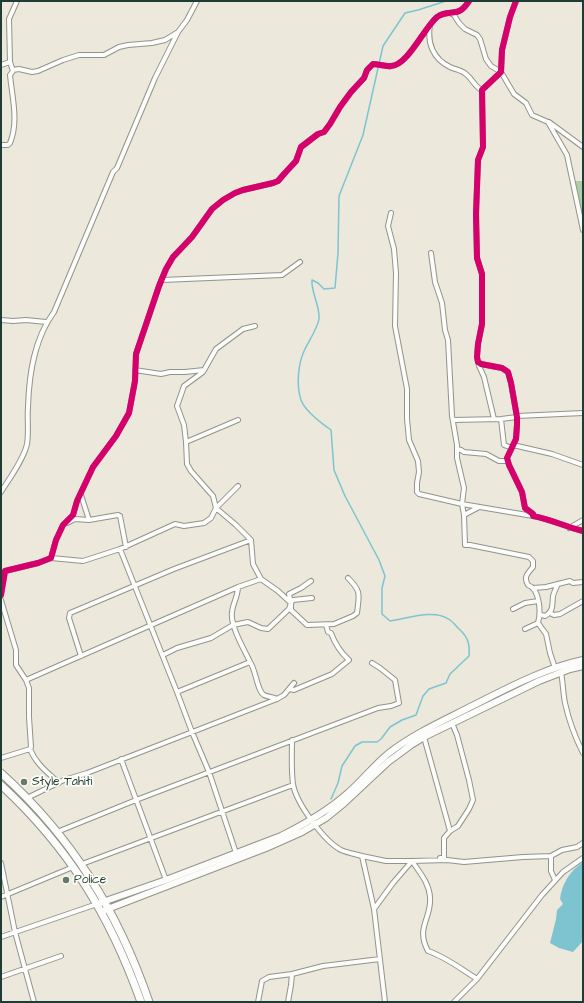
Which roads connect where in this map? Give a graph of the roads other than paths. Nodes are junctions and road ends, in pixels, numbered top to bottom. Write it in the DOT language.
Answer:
graph roads {
  1 [pos="17,1"];
  2 [pos="197,1"];
  3 [pos="470,1"];
  4 [pos="516,1"];
  5 [pos="449,12"];
  6 [pos="430,25"];
  7 [pos="178,32"];
  8 [pos="10,62"];
  9 [pos="1,65"];
  10 [pos="13,71"];
  11 [pos="502,72"];
  12 [pos="482,90"];
  13 [pos="548,122"];
  14 [pos="1,145"];
  15 [pos="583,147"];
  16 [pos="391,213"];
  17 [pos="583,230"];
  18 [pos="431,253"];
  19 [pos="300,262"];
  20 [pos="162,280"];
  21 [pos="1,320"];
  22 [pos="46,322"];
  23 [pos="255,326"];
  24 [pos="478,362"];
  25 [pos="135,370"];
  26 [pos="204,370"];
  27 [pos="583,413"];
  28 [pos="517,417"];
  29 [pos="494,419"];
  30 [pos="238,420"];
  31 [pos="453,420"];
  32 [pos="501,420"];
  33 [pos="186,442"];
  34 [pos="512,446"];
  35 [pos="457,449"];
  36 [pos="508,462"];
  37 [pos="583,465"];
  38 [pos="238,486"];
  39 [pos="1,492"];
  40 [pos="81,495"];
  41 [pos="462,504"];
  42 [pos="479,507"];
  43 [pos="216,508"];
  44 [pos="222,512"];
  45 [pos="214,513"];
  46 [pos="464,515"];
  47 [pos="533,516"];
  48 [pos="89,520"];
  49 [pos="583,520"];
  50 [pos="63,525"];
  51 [pos="568,528"];
  52 [pos="583,531"];
  53 [pos="251,540"];
  54 [pos="126,547"];
  55 [pos="120,549"];
  56 [pos="51,558"];
  57 [pos="3,571"];
  58 [pos="348,578"];
  59 [pos="261,579"];
  60 [pos="311,581"];
  61 [pos="583,582"];
  62 [pos="558,584"];
  63 [pos="135,586"];
  64 [pos="238,587"];
  65 [pos="532,588"];
  66 [pos="1,595"];
  67 [pos="312,598"];
  68 [pos="1,600"];
  69 [pos="538,601"];
  70 [pos="583,601"];
  71 [pos="291,603"];
  72 [pos="513,609"];
  73 [pos="550,613"];
  74 [pos="541,615"];
  75 [pos="538,623"];
  76 [pos="233,625"];
  77 [pos="151,626"];
  78 [pos="326,626"];
  79 [pos="525,629"];
  80 [pos="163,655"];
  81 [pos="81,656"];
  82 [pos="583,660"];
  83 [pos="250,662"];
  84 [pos="372,663"];
  85 [pos="583,666"];
  86 [pos="555,668"];
  87 [pos="561,672"];
  88 [pos="26,680"];
  89 [pos="294,682"];
  90 [pos="289,689"];
  91 [pos="177,692"];
  92 [pos="277,699"];
  93 [pos="452,723"];
  94 [pos="192,732"];
  95 [pos="424,737"];
  96 [pos="292,740"];
  97 [pos="30,749"];
  98 [pos="583,753"];
  99 [pos="1,758"];
  100 [pos="121,759"];
  101 [pos="209,772"];
  102 [pos="1,773"];
  103 [pos="59,783"];
  104 [pos="1,785"];
  105 [pos="293,785"];
  106 [pos="26,798"];
  107 [pos="136,800"];
  108 [pos="222,812"];
  109 [pos="313,823"];
  110 [pos="450,831"];
  111 [pos="57,832"];
  112 [pos="150,838"];
  113 [pos="583,843"];
  114 [pos="236,853"];
  115 [pos="362,856"];
  116 [pos="551,856"];
  117 [pos="583,858"];
  118 [pos="412,861"];
  119 [pos="1,863"];
  120 [pos="82,864"];
  121 [pos="73,867"];
  122 [pos="166,880"];
  123 [pos="555,880"];
  124 [pos="8,894"];
  125 [pos="1,897"];
  126 [pos="105,902"];
  127 [pos="98,904"];
  128 [pos="110,909"];
  129 [pos="374,910"];
  130 [pos="102,912"];
  131 [pos="15,932"];
  132 [pos="1,937"];
  133 [pos="60,956"];
  134 [pos="380,959"];
  135 [pos="25,968"];
  136 [pos="292,974"];
  137 [pos="1,977"];
  138 [pos="477,979"];
  139 [pos="34,1002"];
  140 [pos="141,1002"];
  141 [pos="149,1002"];
  142 [pos="258,1002"];
  143 [pos="288,1002"];
  144 [pos="385,1002"];
  145 [pos="454,1002"];
  1 -- 8 [label="street"];
  2 -- 7 [label="street"];
  3 -- 5 [label="street"];
  4 -- 11 [label="street"];
  5 -- 6 [label="street"];
  5 -- 11 [label="street"];
  6 -- 12 [label="street"];
  6 -- 20 [label="street"];
  7 -- 10 [label="street"];
  7 -- 22 [label="street"];
  8 -- 9 [label="street"];
  8 -- 10 [label="street"];
  10 -- 14 [label="street"];
  11 -- 12 [label="street"];
  11 -- 13 [label="street"];
  12 -- 24 [label="street"];
  13 -- 15 [label="street"];
  13 -- 17 [label="street"];
  16 -- 41 [label="street"];
  18 -- 31 [label="street"];
  19 -- 20 [label="street"];
  20 -- 25 [label="street"];
  21 -- 22 [label="street"];
  22 -- 39 [label="street"];
  23 -- 26 [label="street"];
  24 -- 28 [label="street"];
  24 -- 29 [label="street"];
  25 -- 26 [label="street"];
  25 -- 40 [label="street"];
  26 -- 33 [label="street"];
  27 -- 28 [label="street"];
  28 -- 32 [label="street"];
  28 -- 34 [label="street"];
  29 -- 31 [label="street"];
  29 -- 32 [label="street"];
  30 -- 33 [label="street"];
  31 -- 35 [label="street"];
  32 -- 34 [label="street"];
  33 -- 43 [label="street"];
  34 -- 36 [label="street"];
  34 -- 37 [label="street"];
  35 -- 36 [label="street"];
  35 -- 41 [label="street"];
  36 -- 47 [label="street"];
  38 -- 43 [label="street"];
  40 -- 48 [label="street"];
  40 -- 50 [label="street"];
  41 -- 42 [label="street"];
  41 -- 46 [label="street"];
  42 -- 46 [label="street"];
  42 -- 47 [label="street"];
  43 -- 44 [label="street"];
  43 -- 45 [label="street"];
  44 -- 45 [label="street"];
  44 -- 53 [label="street"];
  45 -- 54 [label="street"];
  46 -- 65 [label="street"];
  47 -- 51 [label="street"];
  48 -- 50 [label="street"];
  48 -- 54 [label="street"];
  49 -- 51 [label="street"];
  50 -- 56 [label="street"];
  51 -- 52 [label="street"];
  53 -- 59 [label="street"];
  53 -- 63 [label="street"];
  54 -- 55 [label="street"];
  55 -- 56 [label="street"];
  55 -- 63 [label="street"];
  56 -- 57 [label="street"];
  57 -- 66 [label="street"];
  58 -- 78 [label="street"];
  59 -- 64 [label="street"];
  59 -- 71 [label="street"];
  60 -- 71 [label="street"];
  61 -- 62 [label="street"];
  62 -- 65 [label="street"];
  62 -- 73 [label="street"];
  63 -- 77 [label="street"];
  63 -- 81 [label="street"];
  64 -- 76 [label="street"];
  64 -- 77 [label="street"];
  65 -- 69 [label="street"];
  67 -- 71 [label="street"];
  68 -- 88 [label="street"];
  69 -- 72 [label="street"];
  69 -- 74 [label="street"];
  70 -- 73 [label="street"];
  71 -- 76 [label="street"];
  71 -- 78 [label="street"];
  73 -- 74 [label="street"];
  74 -- 75 [label="street"];
  75 -- 79 [label="street"];
  75 -- 86 [label="street"];
  76 -- 80 [label="street"];
  76 -- 83 [label="street"];
  77 -- 80 [label="street"];
  77 -- 81 [label="street"];
  78 -- 90 [label="street"];
  80 -- 91 [label="street"];
  81 -- 88 [label="street"];
  82 -- 86 [label="main road"];
  83 -- 91 [label="street"];
  83 -- 92 [label="street"];
  84 -- 96 [label="street"];
  85 -- 87 [label="main road"];
  86 -- 109 [label="main road"];
  87 -- 93 [label="main road"];
  87 -- 98 [label="street"];
  88 -- 97 [label="street"];
  89 -- 90 [label="street"];
  90 -- 92 [label="street"];
  91 -- 94 [label="street"];
  92 -- 94 [label="street"];
  93 -- 95 [label="main road"];
  93 -- 110 [label="street"];
  94 -- 100 [label="street"];
  94 -- 101 [label="street"];
  95 -- 109 [label="main road"];
  95 -- 110 [label="street"];
  96 -- 101 [label="street"];
  96 -- 105 [label="street"];
  97 -- 99 [label="street"];
  97 -- 103 [label="street"];
  100 -- 103 [label="street"];
  100 -- 107 [label="street"];
  101 -- 107 [label="street"];
  101 -- 108 [label="street"];
  102 -- 106 [label="highway"];
  103 -- 106 [label="street"];
  104 -- 121 [label="highway"];
  105 -- 108 [label="street"];
  105 -- 109 [label="street"];
  106 -- 111 [label="highway"];
  107 -- 111 [label="street"];
  107 -- 112 [label="street"];
  108 -- 112 [label="street"];
  108 -- 114 [label="street"];
  109 -- 114 [label="main road"];
  109 -- 115 [label="street"];
  109 -- 128 [label="main road"];
  110 -- 118 [label="street"];
  111 -- 120 [label="highway"];
  112 -- 120 [label="street"];
  112 -- 122 [label="street"];
  113 -- 116 [label="street"];
  114 -- 122 [label="main road"];
  115 -- 118 [label="street"];
  115 -- 129 [label="street"];
  116 -- 118 [label="street"];
  116 -- 123 [label="street"];
  117 -- 123 [label="street"];
  118 -- 129 [label="street"];
  118 -- 138 [label="street"];
  119 -- 124 [label="street"];
  120 -- 126 [label="highway"];
  121 -- 124 [label="street"];
  121 -- 127 [label="highway"];
  122 -- 126 [label="main road"];
  123 -- 138 [label="street"];
  124 -- 125 [label="street"];
  124 -- 131 [label="street"];
  126 -- 127 [label="main road"];
  126 -- 128 [label="highway"];
  127 -- 130 [label="highway"];
  127 -- 131 [label="street"];
  128 -- 130 [label="main road"];
  128 -- 141 [label="highway"];
  129 -- 134 [label="street"];
  130 -- 140 [label="highway"];
  131 -- 132 [label="street"];
  131 -- 135 [label="street"];
  133 -- 135 [label="street"];
  134 -- 136 [label="street"];
  134 -- 144 [label="street"];
  135 -- 137 [label="street"];
  135 -- 139 [label="street"];
  136 -- 142 [label="street"];
  136 -- 143 [label="street"];
  138 -- 145 [label="street"];
}
